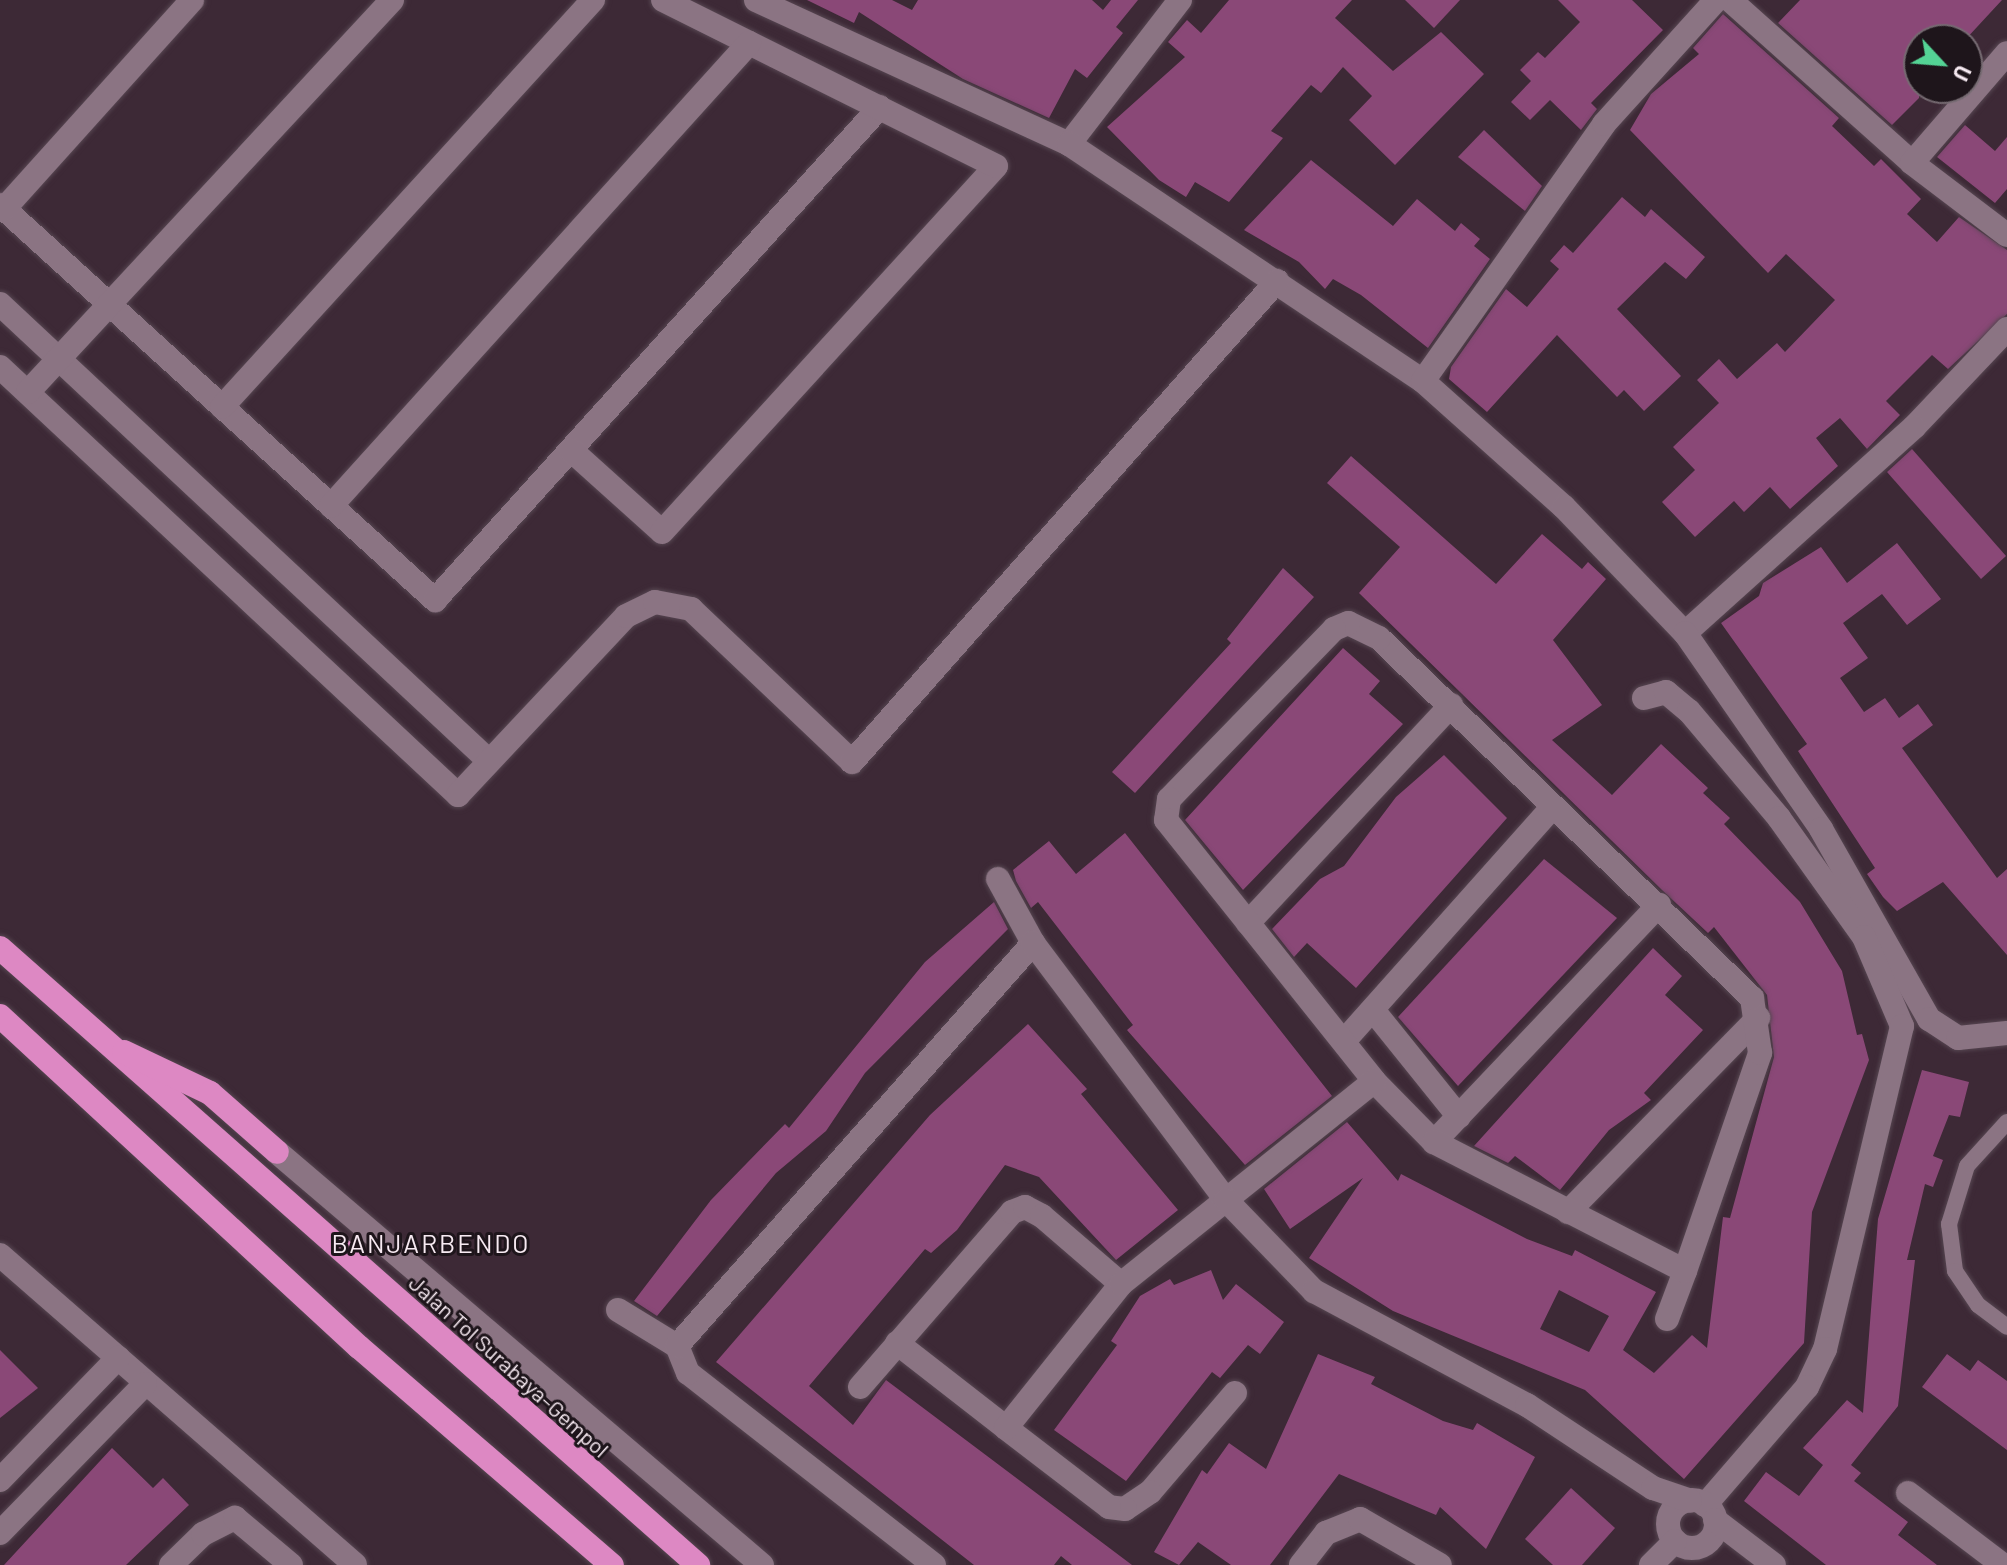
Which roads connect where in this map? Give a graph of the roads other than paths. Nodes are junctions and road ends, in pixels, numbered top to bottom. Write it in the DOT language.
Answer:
graph roads {
  1 [pos="192,0"];
  2 [pos="392,0"];
  3 [pos="593,0"];
  4 [pos="663,0"];
  5 [pos="756,0"];
  6 [pos="1180,0"];
  7 [pos="1716,0"];
  8 [pos="1730,0"];
  9 [pos="802,10"];
  10 [pos="749,43"];
  11 [pos="2007,53"];
  12 [pos="880,107"];
  13 [pos="1069,144"];
  14 [pos="1912,163"];
  15 [pos="2,207"];
  16 [pos="2007,235"];
  17 [pos="1277,281"];
  18 [pos="0,304"];
  19 [pos="109,304"];
  20 [pos="2007,329"];
  21 [pos="59,359"];
  22 [pos="0,367"];
  23 [pos="1423,381"];
  24 [pos="28,392"];
  25 [pos="222,407"];
  26 [pos="571,450"];
  27 [pos="331,506"];
  28 [pos="1685,633"];
  29 [pos="1644,698"];
  30 [pos="1451,705"];
  31 [pos="489,761"];
  32 [pos="1550,810"];
  33 [pos="998,879"];
  34 [pos="1659,905"];
  35 [pos="1248,923"];
  36 [pos="1033,943"];
  37 [pos="0,948"];
  38 [pos="1373,1010"];
  39 [pos="0,1016"];
  40 [pos="1758,1018"];
  41 [pos="2007,1033"];
  42 [pos="1345,1040"];
  43 [pos="100,1041"];
  44 [pos="1374,1081"];
  45 [pos="1459,1117"];
  46 [pos="2007,1122"];
  47 [pos="1434,1142"];
  48 [pos="277,1152"];
  49 [pos="1226,1200"];
  50 [pos="1568,1212"];
  51 [pos="0,1255"];
  52 [pos="1685,1271"];
  53 [pos="1121,1284"];
  54 [pos="618,1310"];
  55 [pos="1667,1319"];
  56 [pos="2007,1327"];
  57 [pos="897,1343"];
  58 [pos="677,1346"];
  59 [pos="118,1358"];
  60 [pos="145,1384"];
  61 [pos="860,1387"];
  62 [pos="1235,1393"];
  63 [pos="1006,1428"];
  64 [pos="0,1480"];
  65 [pos="1653,1488"];
  66 [pos="1908,1493"];
  67 [pos="1703,1508"];
  68 [pos="0,1533"];
  69 [pos="1678,1539"];
  70 [pos="1409,1557"];
  71 [pos="171,1565"];
  72 [pos="291,1565"];
  73 [pos="355,1565"];
  74 [pos="612,1565"];
  75 [pos="698,1565"];
  76 [pos="762,1565"];
  77 [pos="934,1565"];
  78 [pos="1301,1565"];
  79 [pos="1440,1565"];
  80 [pos="1651,1565"];
  81 [pos="1711,1565"];
  82 [pos="1774,1565"];
  83 [pos="2003,1565"];
  1 -- 15 [label="street"];
  2 -- 19 [label="street"];
  3 -- 25 [label="street"];
  4 -- 10 [label="street"];
  5 -- 9 [label="street"];
  6 -- 13 [label="street"];
  7 -- 23 [label="street"];
  8 -- 14 [label="street"];
  9 -- 13 [label="street"];
  10 -- 12 [label="street"];
  10 -- 27 [label="street"];
  11 -- 14 [label="street"];
  12 -- 26 [label="street"];
  12 -- 26 [label="street"];
  13 -- 17 [label="street"];
  14 -- 16 [label="street"];
  15 -- 19 [label="street"];
  17 -- 23 [label="street"];
  17 -- 31 [label="street"];
  18 -- 21 [label="street"];
  19 -- 21 [label="street"];
  19 -- 25 [label="street"];
  20 -- 28 [label="street"];
  21 -- 24 [label="street"];
  21 -- 31 [label="street"];
  22 -- 24 [label="street"];
  23 -- 28 [label="street"];
  24 -- 31 [label="street"];
  25 -- 27 [label="street"];
  26 -- 27 [label="street"];
  28 -- 41 [label="street"];
  29 -- 67 [label="street"];
  30 -- 32 [label="street"];
  30 -- 35 [label="street"];
  30 -- 35 [label="street"];
  32 -- 34 [label="street"];
  32 -- 38 [label="street"];
  33 -- 36 [label="street"];
  34 -- 40 [label="street"];
  34 -- 45 [label="street"];
  35 -- 42 [label="street"];
  36 -- 49 [label="street"];
  36 -- 58 [label="street"];
  37 -- 43 [label="highway, Jalan Tol Surabaya–Gempol"];
  38 -- 42 [label="street"];
  38 -- 45 [label="street"];
  39 -- 74 [label="highway"];
  40 -- 50 [label="street"];
  40 -- 52 [label="street"];
  42 -- 44 [label="street"];
  43 -- 48 [label="highway"];
  43 -- 75 [label="highway, Jalan Tol Surabaya–Gempol"];
  44 -- 47 [label="street"];
  44 -- 49 [label="street"];
  45 -- 47 [label="street"];
  46 -- 56 [label="lane"];
  47 -- 50 [label="street"];
  48 -- 76 [label="street"];
  49 -- 53 [label="street"];
  49 -- 65 [label="street"];
  50 -- 52 [label="street"];
  51 -- 59 [label="street"];
  52 -- 55 [label="street"];
  53 -- 57 [label="street"];
  53 -- 63 [label="street"];
  54 -- 58 [label="street"];
  57 -- 61 [label="street"];
  57 -- 63 [label="street"];
  58 -- 77 [label="street"];
  59 -- 60 [label="street"];
  59 -- 64 [label="street"];
  60 -- 68 [label="street"];
  60 -- 73 [label="street"];
  62 -- 63 [label="street"];
  65 -- 67 [label="street"];
  65 -- 69 [label="street"];
  66 -- 83 [label="street"];
  67 -- 69 [label="street"];
  67 -- 69 [label="street"];
  67 -- 82 [label="street"];
  69 -- 80 [label="street"];
  69 -- 81 [label="street"];
  70 -- 78 [label="street"];
  70 -- 79 [label="street"];
  71 -- 72 [label="street"];
}
